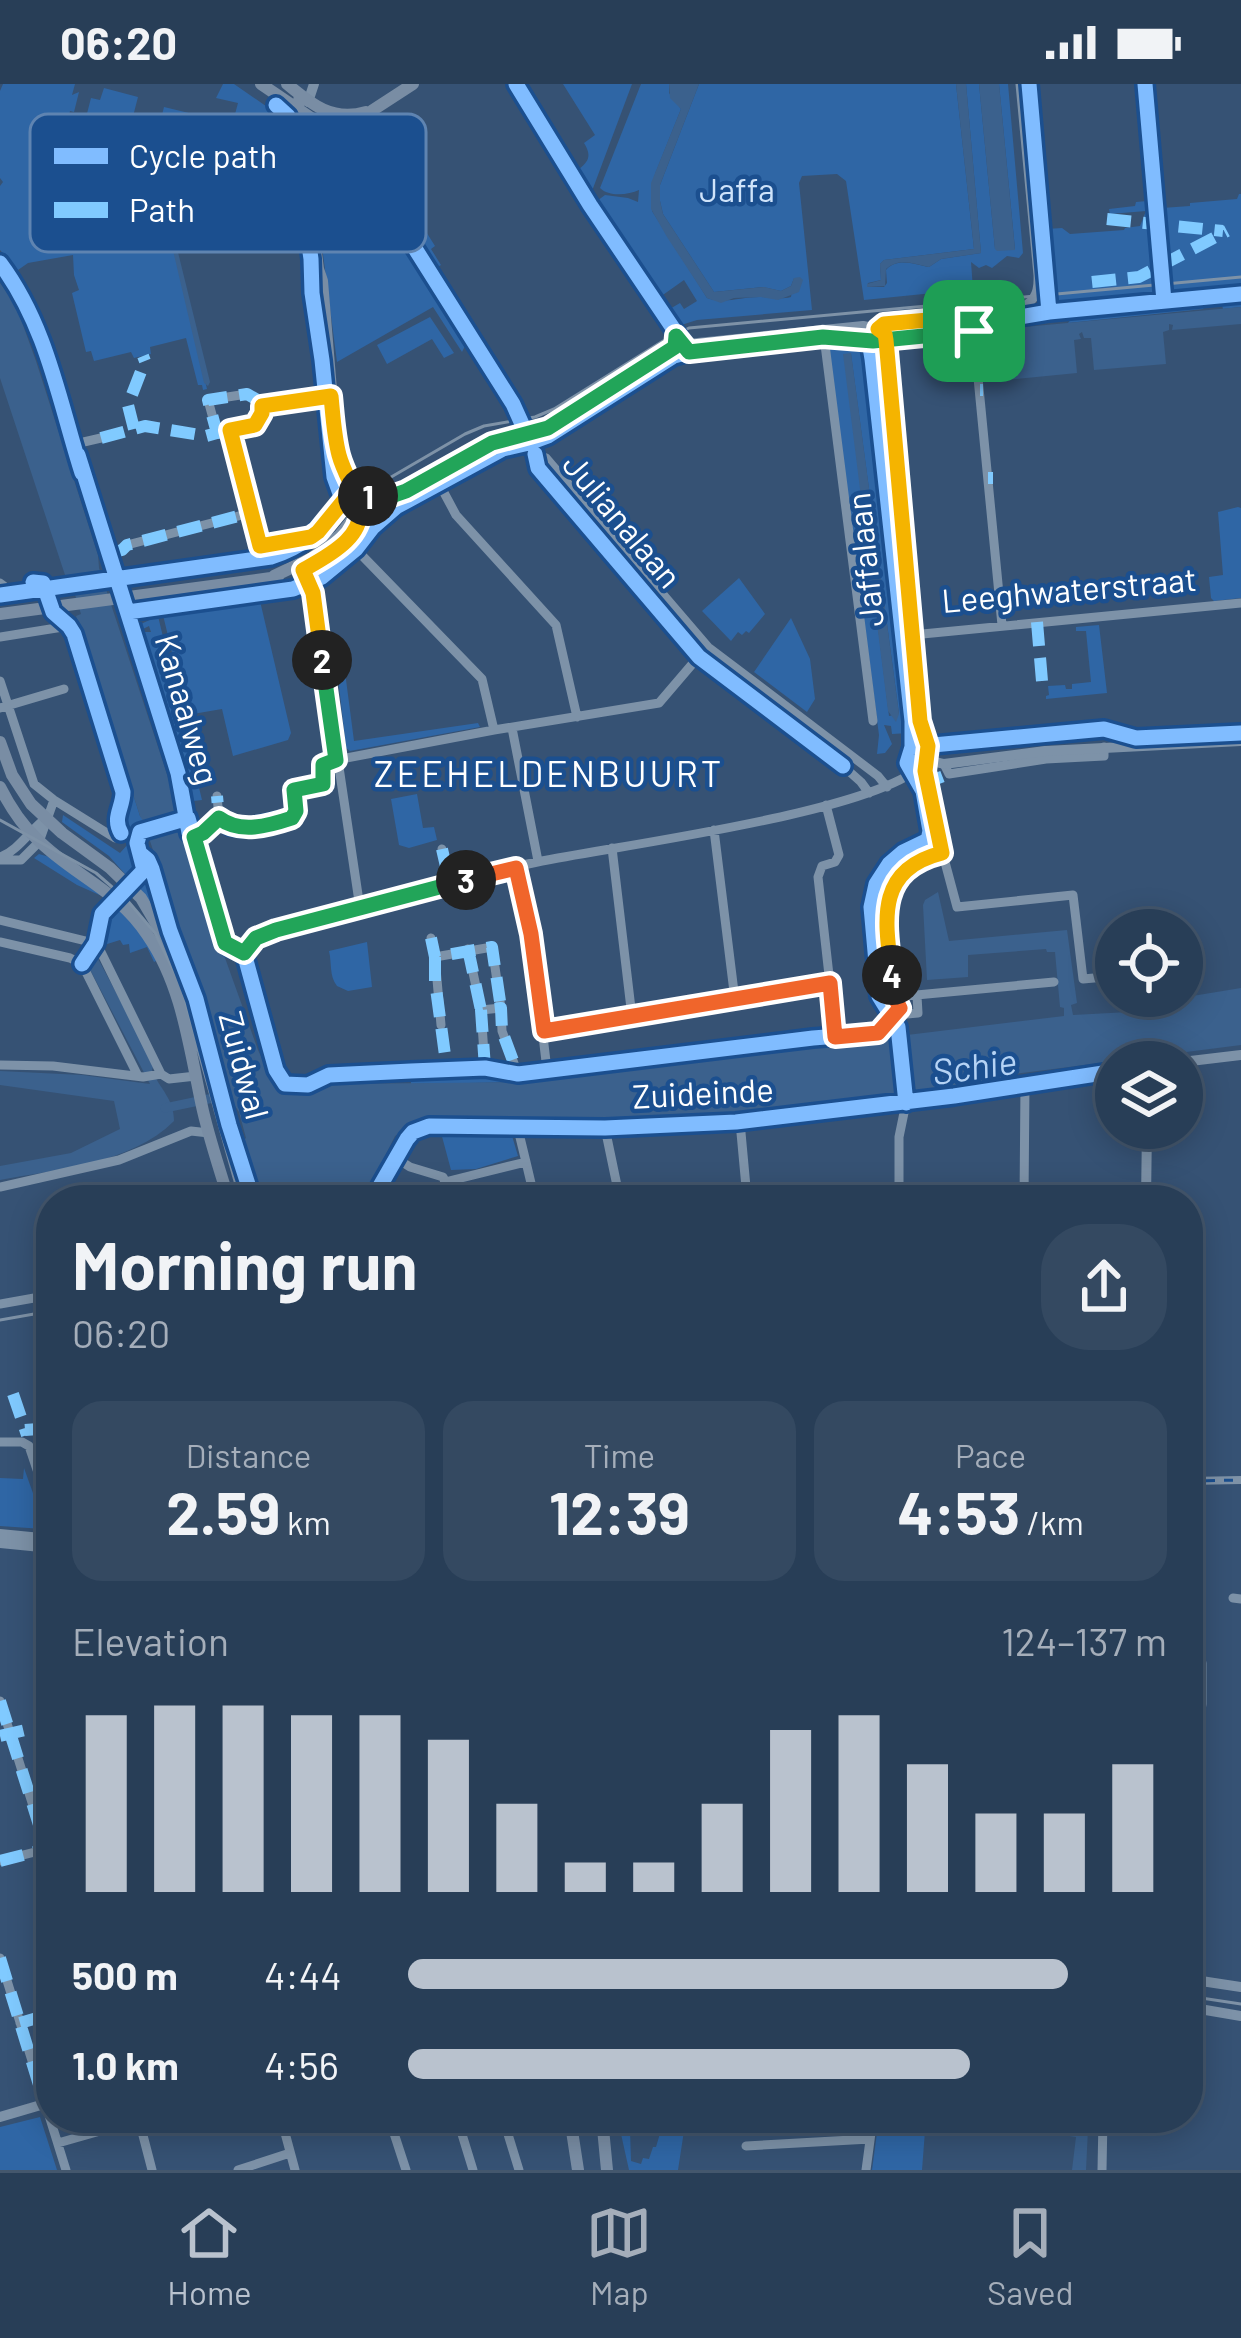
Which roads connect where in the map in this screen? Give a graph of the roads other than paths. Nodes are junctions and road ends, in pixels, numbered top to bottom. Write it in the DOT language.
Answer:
graph roads {
  1 [pos="261,84"];
  2 [pos="286,84"];
  3 [pos="314,84"];
  4 [pos="413,84"];
  5 [pos="516,84"];
  6 [pos="1021,84"];
  7 [pos="396,90"];
  8 [pos="301,97"];
  9 [pos="334,114"];
  10 [pos="360,114"];
  11 [pos="316,252"];
  12 [pos="0,263"];
  13 [pos="972,316"];
  14 [pos="823,328"];
  15 [pos="878,329"];
  16 [pos="681,342"];
  17 [pos="331,396"];
  18 [pos="262,406"];
  19 [pos="230,430"];
  20 [pos="527,435"];
  21 [pos="101,438"];
  22 [pos="536,454"];
  23 [pos="434,474"];
  24 [pos="250,513"];
  25 [pos="353,528"];
  26 [pos="256,535"];
  27 [pos="128,545"];
  28 [pos="302,567"];
  29 [pos="1241,603"];
  30 [pos="0,614"];
  31 [pos="1002,625"];
  32 [pos="69,626"];
  33 [pos="911,631"];
  34 [pos="0,637"];
  35 [pos="708,646"];
  36 [pos="699,657"];
  37 [pos="0,681"];
  38 [pos="64,688"];
  39 [pos="4,707"];
  40 [pos="577,717"];
  41 [pos="873,721"];
  42 [pos="512,728"];
  43 [pos="494,730"];
  44 [pos="1241,741"];
  45 [pos="0,742"];
  46 [pos="336,760"];
  47 [pos="926,763"];
  48 [pos="0,787"];
  49 [pos="887,787"];
  50 [pos="869,794"];
  51 [pos="217,796"];
  52 [pos="54,800"];
  53 [pos="826,805"];
  54 [pos="46,818"];
  55 [pos="219,818"];
  56 [pos="230,826"];
  57 [pos="714,830"];
  58 [pos="34,836"];
  59 [pos="115,838"];
  60 [pos="612,848"];
  61 [pos="442,849"];
  62 [pos="942,853"];
  63 [pos="0,859"];
  64 [pos="538,861"];
  65 [pos="516,868"];
  66 [pos="450,884"];
  67 [pos="360,908"];
  68 [pos="0,920"];
  69 [pos="431,938"];
  70 [pos="0,942"];
  71 [pos="507,942"];
  72 [pos="492,947"];
  73 [pos="468,949"];
  74 [pos="244,953"];
  75 [pos="435,957"];
  76 [pos="1095,979"];
  77 [pos="1054,982"];
  78 [pos="830,983"];
  79 [pos="917,996"];
  80 [pos="895,998"];
  81 [pos="735,1000"];
  82 [pos="481,1010"];
  83 [pos="833,1011"];
  84 [pos="501,1014"];
  85 [pos="632,1017"];
  86 [pos="441,1025"];
  87 [pos="544,1031"];
  88 [pos="484,1039"];
  89 [pos="506,1040"];
  90 [pos="1241,1055"];
  91 [pos="1203,1060"];
  92 [pos="0,1065"];
  93 [pos="484,1068"];
  94 [pos="518,1074"];
  95 [pos="1095,1074"];
  96 [pos="150,1075"];
  97 [pos="196,1076"];
  98 [pos="1025,1084"];
  99 [pos="206,1091"];
  100 [pos="906,1102"];
  101 [pos="210,1108"];
  102 [pos="740,1122"];
  103 [pos="517,1125"];
  104 [pos="605,1128"];
  105 [pos="209,1133"];
  106 [pos="1147,1149"];
  107 [pos="396,1158"];
  108 [pos="526,1162"];
  109 [pos="445,1182"];
  110 [pos="225,1185"];
  111 [pos="239,1185"];
  112 [pos="381,1185"];
  113 [pos="446,1185"];
  114 [pos="532,1185"];
  115 [pos="617,1185"];
  116 [pos="747,1185"];
  117 [pos="899,1185"];
  118 [pos="1024,1185"];
  119 [pos="1146,1185"];
  120 [pos="0,1187"];
  121 [pos="36,1298"];
  122 [pos="0,1304"];
  123 [pos="0,1442"];
  124 [pos="32,1455"];
  125 [pos="36,1455"];
  126 [pos="36,1467"];
  127 [pos="0,1539"];
  128 [pos="36,1543"];
  129 [pos="0,1701"];
  130 [pos="5,1735"];
  131 [pos="36,1814"];
  132 [pos="36,1851"];
  133 [pos="0,1861"];
  134 [pos="0,1961"];
  135 [pos="1203,1981"];
  136 [pos="1241,1987"];
  137 [pos="1203,2010"];
  138 [pos="1241,2016"];
  139 [pos="36,2018"];
  140 [pos="20,2023"];
  141 [pos="36,2067"];
  142 [pos="36,2107"];
  143 [pos="0,2117"];
  144 [pos="56,2133"];
  145 [pos="95,2133"];
  146 [pos="145,2133"];
  147 [pos="285,2133"];
  148 [pos="394,2133"];
  149 [pos="462,2133"];
  150 [pos="508,2133"];
  151 [pos="572,2133"];
  152 [pos="603,2133"];
  153 [pos="871,2133"];
  154 [pos="1103,2133"];
  155 [pos="870,2139"];
  156 [pos="58,2144"];
  157 [pos="746,2146"];
  158 [pos="290,2153"];
  159 [pos="66,2170"];
  160 [pos="152,2170"];
  161 [pos="238,2170"];
  162 [pos="295,2170"];
  163 [pos="406,2170"];
  164 [pos="473,2170"];
  165 [pos="519,2170"];
  166 [pos="578,2170"];
  167 [pos="607,2170"];
  168 [pos="866,2170"];
  169 [pos="1102,2170"];
  1 -- 8 [label="main road"];
  2 -- 8 [label="main road"];
  3 -- 8 [label="street"];
  4 -- 7 [label="main road"];
  5 -- 16 [label="street"];
  6 -- 13 [label="street"];
  7 -- 10 [label="main road"];
  8 -- 9 [label="main road"];
  11 -- 17 [label="main road"];
  12 -- 21 [label="street"];
  13 -- 15 [label="street"];
  13 -- 31 [label="street"];
  14 -- 15 [label="street"];
  14 -- 16 [label="street"];
  14 -- 41 [label="street"];
  15 -- 33 [label="street, Jaffalaan"];
  16 -- 20 [label="street"];
  17 -- 18 [label="street"];
  17 -- 25 [label="main road"];
  18 -- 19 [label="street"];
  18 -- 19 [label="street"];
  19 -- 24 [label="street"];
  20 -- 22 [label="street, Julianalaan"];
  20 -- 23 [label="street"];
  22 -- 35 [label="street, Julianalaan"];
  22 -- 36 [label="street, Julianalaan"];
  23 -- 25 [label="street"];
  23 -- 40 [label="street"];
  24 -- 26 [label="street"];
  24 -- 27 [label="street"];
  25 -- 28 [label="main road"];
  25 -- 43 [label="street"];
  28 -- 30 [label="main road"];
  28 -- 46 [label="street"];
  29 -- 31 [label="street, Leeghwaterstraat"];
  31 -- 33 [label="street, Leeghwaterstraat"];
  32 -- 34 [label="street"];
  33 -- 47 [label="street, Jaffalaan"];
  35 -- 36 [label="street"];
  35 -- 49 [label="street, Julianalaan"];
  36 -- 40 [label="street"];
  36 -- 50 [label="street, Julianalaan"];
  37 -- 39 [label="street"];
  38 -- 39 [label="street"];
  39 -- 52 [label="street"];
  40 -- 42 [label="street"];
  42 -- 43 [label="street"];
  42 -- 64 [label="street"];
  43 -- 46 [label="street"];
  44 -- 47 [label="street"];
  45 -- 54 [label="main road, Zuidwal"];
  46 -- 67 [label="street"];
  47 -- 49 [label="street"];
  47 -- 62 [label="street"];
  48 -- 58 [label="main road, Zuidwal"];
  49 -- 50 [label="street"];
  50 -- 53 [label="street"];
  51 -- 55 [label="street"];
  52 -- 54 [label="street"];
  52 -- 59 [label="street"];
  53 -- 57 [label="street"];
  53 -- 78 [label="street"];
  54 -- 58 [label="street"];
  54 -- 99 [label="main road, Zuidwal"];
  55 -- 56 [label="street"];
  55 -- 74 [label="street, Kanaalweg"];
  57 -- 60 [label="street"];
  57 -- 81 [label="street"];
  58 -- 63 [label="street"];
  58 -- 97 [label="main road, Zuidwal"];
  60 -- 64 [label="street"];
  60 -- 85 [label="street"];
  61 -- 66 [label="street"];
  62 -- 76 [label="street"];
  62 -- 80 [label="street"];
  64 -- 65 [label="street"];
  65 -- 66 [label="street"];
  65 -- 87 [label="street"];
  66 -- 67 [label="street"];
  67 -- 74 [label="street"];
  68 -- 96 [label="street"];
  69 -- 75 [label="street"];
  70 -- 96 [label="street"];
  71 -- 72 [label="street"];
  72 -- 73 [label="street"];
  72 -- 84 [label="street"];
  73 -- 75 [label="street"];
  73 -- 82 [label="street"];
  74 -- 93 [label="street, Kanaalweg"];
  75 -- 86 [label="street"];
  77 -- 79 [label="street"];
  78 -- 81 [label="street"];
  78 -- 83 [label="street"];
  79 -- 80 [label="street"];
  79 -- 80 [label="street"];
  81 -- 85 [label="street"];
  82 -- 84 [label="street"];
  82 -- 88 [label="street"];
  84 -- 89 [label="street"];
  85 -- 87 [label="street"];
  87 -- 94 [label="street"];
  88 -- 89 [label="street"];
  88 -- 93 [label="street"];
  89 -- 94 [label="street"];
  90 -- 91 [label="street"];
  92 -- 96 [label="street"];
  93 -- 94 [label="street"];
  95 -- 98 [label="street, Zuideinde"];
  96 -- 97 [label="street"];
  97 -- 99 [label="main road, Zuidwal"];
  98 -- 100 [label="street, Zuideinde"];
  98 -- 118 [label="street"];
  99 -- 101 [label="main road, Zuidwal"];
  100 -- 102 [label="street, Zuideinde"];
  100 -- 117 [label="street"];
  101 -- 105 [label="main road, Zuidwal"];
  101 -- 111 [label="main road, Zuidwal"];
  102 -- 104 [label="street, Zuideinde"];
  102 -- 116 [label="street"];
  103 -- 104 [label="street, Zuideinde"];
  103 -- 107 [label="street, Zuideinde"];
  103 -- 108 [label="street"];
  104 -- 115 [label="street"];
  105 -- 110 [label="main road, Zuidwal"];
  105 -- 120 [label="street"];
  106 -- 119 [label="street"];
  107 -- 109 [label="street"];
  107 -- 112 [label="street"];
  108 -- 109 [label="street"];
  108 -- 114 [label="street"];
  109 -- 113 [label="street"];
  121 -- 122 [label="street"];
  123 -- 124 [label="street"];
  124 -- 125 [label="street"];
  124 -- 126 [label="street"];
  127 -- 128 [label="street"];
  129 -- 130 [label="street"];
  130 -- 131 [label="street"];
  132 -- 133 [label="street"];
  134 -- 140 [label="street"];
  135 -- 136 [label="street"];
  137 -- 138 [label="street"];
  139 -- 140 [label="street"];
  140 -- 141 [label="street"];
  142 -- 143 [label="street"];
  144 -- 156 [label="street"];
  145 -- 156 [label="street"];
  146 -- 160 [label="street"];
  147 -- 158 [label="street"];
  148 -- 163 [label="street"];
  149 -- 164 [label="street"];
  150 -- 165 [label="street"];
  151 -- 166 [label="main road"];
  152 -- 167 [label="main road"];
  153 -- 155 [label="street"];
  154 -- 169 [label="street"];
  155 -- 157 [label="street"];
  155 -- 168 [label="street"];
  156 -- 159 [label="street"];
  158 -- 161 [label="street"];
  158 -- 162 [label="street"];
}
